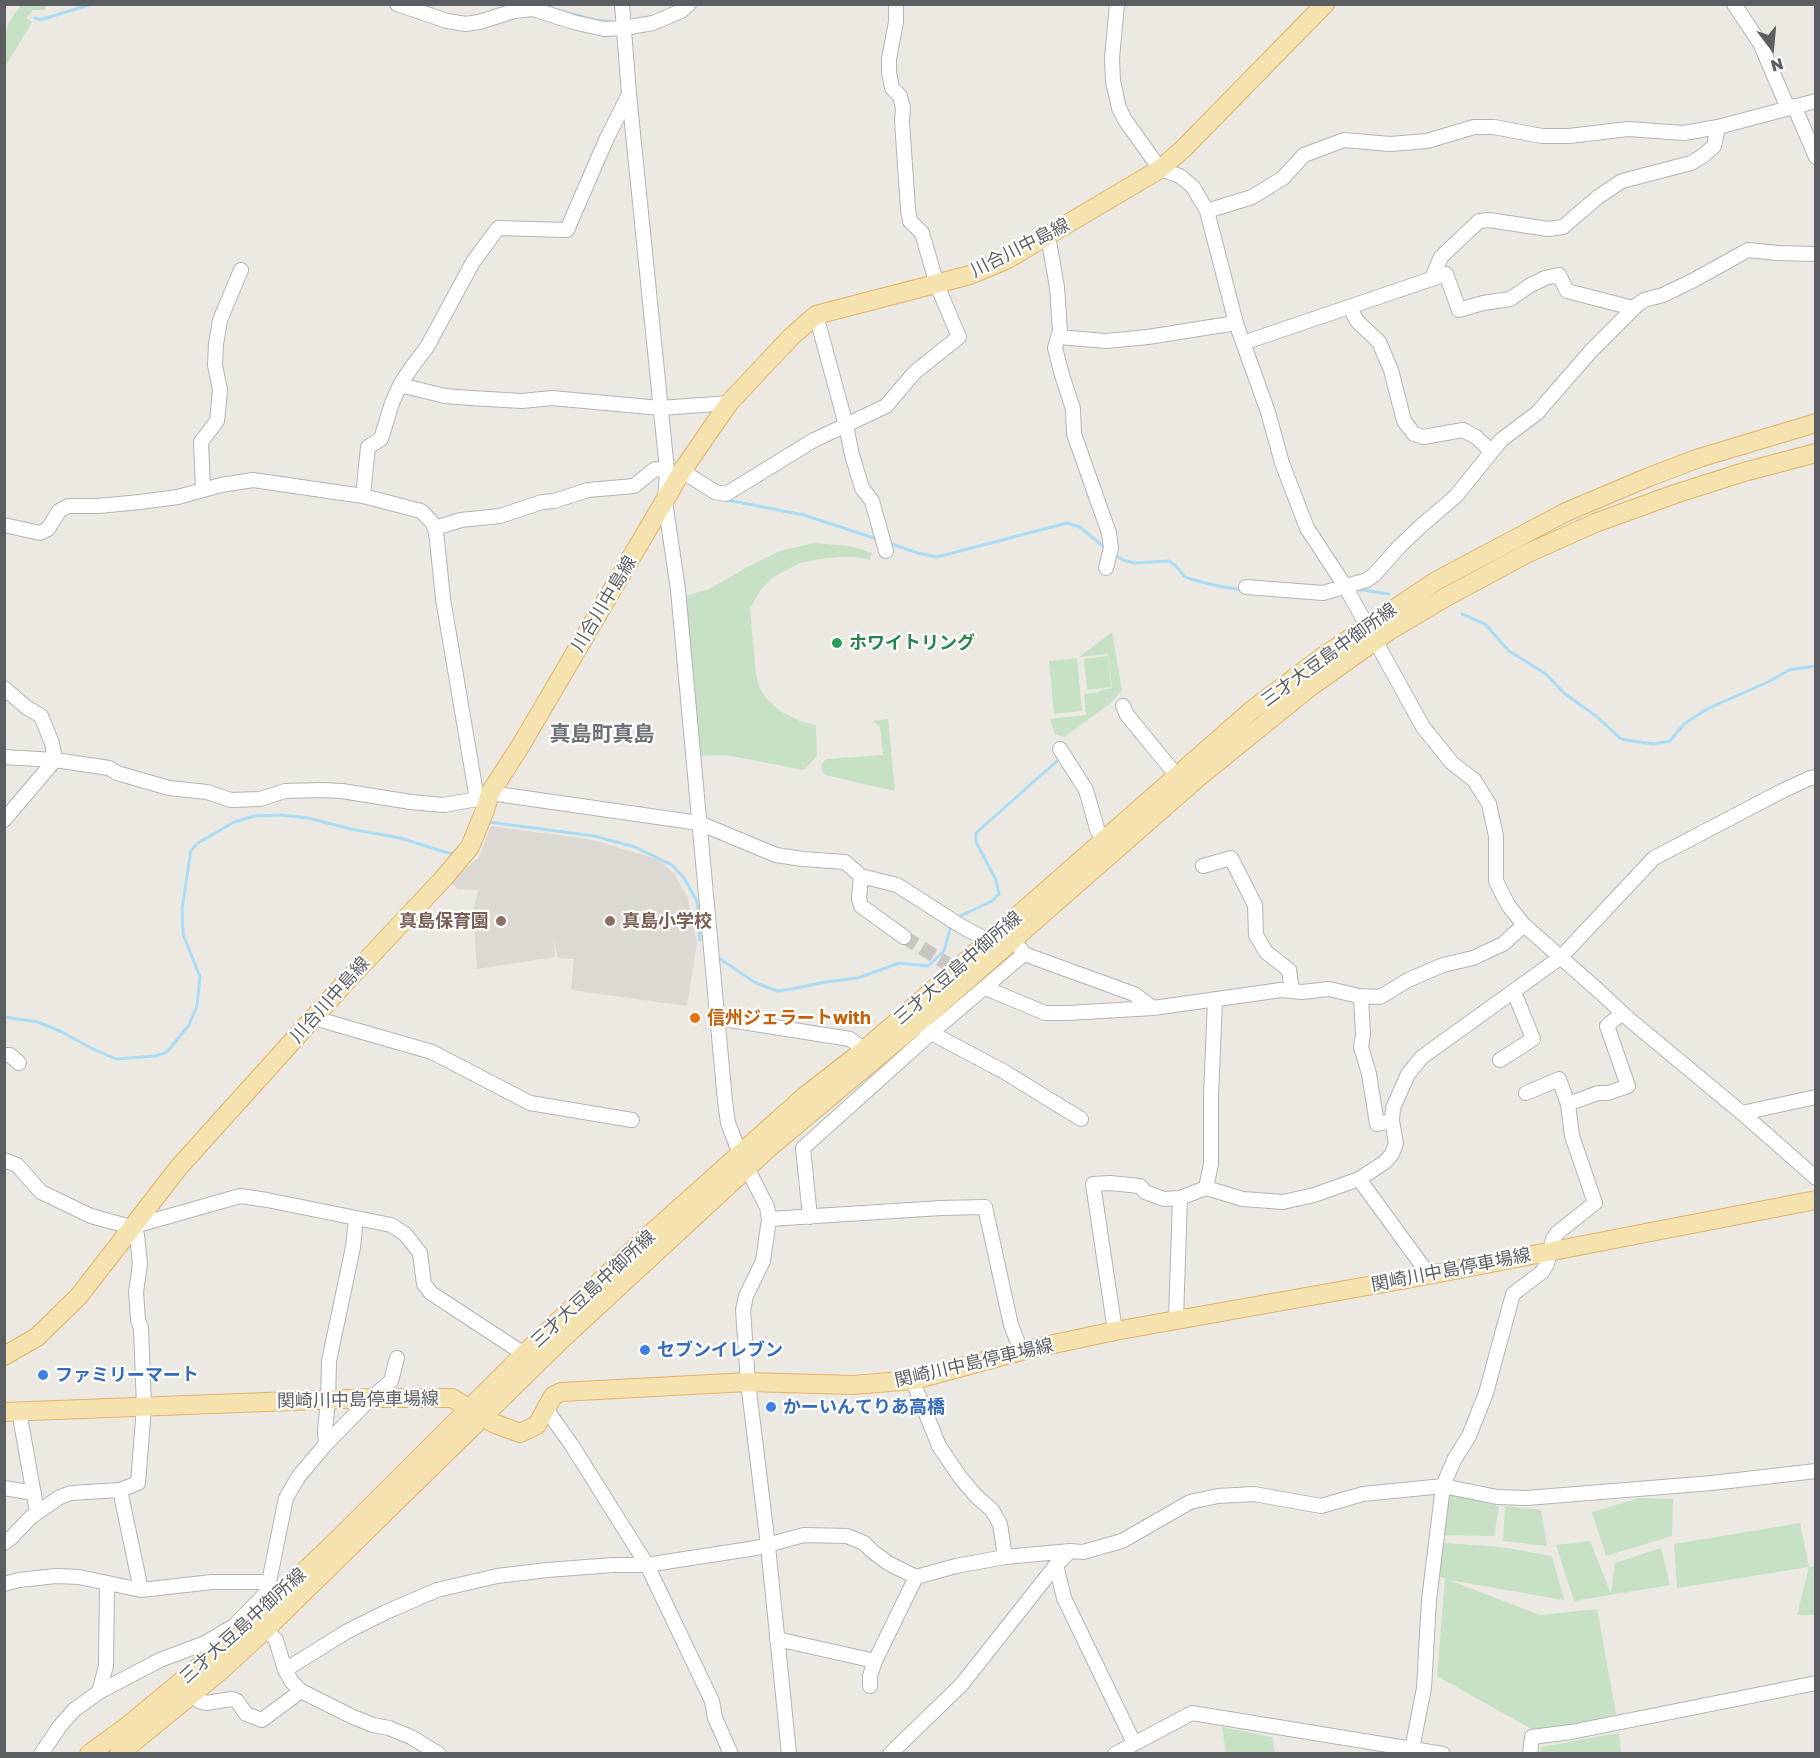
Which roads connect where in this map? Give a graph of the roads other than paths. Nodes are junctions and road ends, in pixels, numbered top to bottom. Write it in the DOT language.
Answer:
graph roads {
  1 [pos="397,4"];
  2 [pos="622,4"];
  3 [pos="689,4"];
  4 [pos="896,4"];
  5 [pos="1117,4"];
  6 [pos="1325,4"];
  7 [pos="1734,4"];
  8 [pos="624,28"];
  9 [pos="628,94"];
  10 [pos="1815,101"];
  11 [pos="1794,106"];
  12 [pos="1718,127"];
  13 [pos="1815,157"];
  14 [pos="1160,169"];
  15 [pos="1208,212"];
  16 [pos="1048,236"];
  17 [pos="1815,254"];
  18 [pos="241,270"];
  19 [pos="1432,278"];
  20 [pos="937,285"];
  21 [pos="1350,308"];
  22 [pos="1633,308"];
  23 [pos="816,315"];
  24 [pos="1236,323"];
  25 [pos="1058,337"];
  26 [pos="1243,343"];
  27 [pos="400,385"];
  28 [pos="729,403"];
  29 [pos="660,408"];
  30 [pos="1815,423"];
  31 [pos="846,425"];
  32 [pos="1491,451"];
  33 [pos="1815,453"];
  34 [pos="674,470"];
  35 [pos="203,490"];
  36 [pos="363,496"];
  37 [pos="665,501"];
  38 [pos="4,525"];
  39 [pos="435,528"];
  40 [pos="885,546"];
  41 [pos="1108,557"];
  42 [pos="1345,586"];
  43 [pos="1246,587"];
  44 [pos="1372,635"];
  45 [pos="4,688"];
  46 [pos="1123,706"];
  47 [pos="1060,749"];
  48 [pos="4,757"];
  49 [pos="55,760"];
  50 [pos="1177,776"];
  51 [pos="1815,777"];
  52 [pos="483,796"];
  53 [pos="11,806"];
  54 [pos="4,820"];
  55 [pos="699,823"];
  56 [pos="1105,839"];
  57 [pos="1203,866"];
  58 [pos="861,876"];
  59 [pos="1524,925"];
  60 [pos="904,937"];
  61 [pos="989,941"];
  62 [pos="1019,946"];
  63 [pos="1561,957"];
  64 [pos="988,989"];
  65 [pos="1292,991"];
  66 [pos="1514,992"];
  67 [pos="1361,996"];
  68 [pos="1215,1000"];
  69 [pos="1153,1008"];
  70 [pos="1622,1012"];
  71 [pos="314,1018"];
  72 [pos="717,1018"];
  73 [pos="925,1028"];
  74 [pos="864,1050"];
  75 [pos="1500,1060"];
  76 [pos="1526,1093"];
  77 [pos="1815,1097"];
  78 [pos="1568,1104"];
  79 [pos="1742,1113"];
  80 [pos="1081,1119"];
  81 [pos="632,1120"];
  82 [pos="1392,1121"];
  83 [pos="4,1160"];
  84 [pos="744,1161"];
  85 [pos="1815,1178"];
  86 [pos="1359,1179"];
  87 [pos="1206,1188"];
  88 [pos="1180,1198"];
  89 [pos="1815,1200"];
  90 [pos="810,1217"];
  91 [pos="356,1218"];
  92 [pos="769,1218"];
  93 [pos="131,1227"];
  94 [pos="1550,1250"];
  95 [pos="1429,1275"];
  96 [pos="1176,1319"];
  97 [pos="1115,1331"];
  98 [pos="1021,1351"];
  99 [pos="524,1354"];
  100 [pos="4,1356"];
  101 [pos="397,1358"];
  102 [pos="914,1380"];
  103 [pos="748,1382"];
  104 [pos="371,1398"];
  105 [pos="328,1400"];
  106 [pos="144,1407"];
  107 [pos="546,1408"];
  108 [pos="12,1412"];
  109 [pos="477,1412"];
  110 [pos="326,1444"];
  111 [pos="1815,1471"];
  112 [pos="1443,1486"];
  113 [pos="4,1488"];
  114 [pos="120,1490"];
  115 [pos="34,1493"];
  116 [pos="37,1512"];
  117 [pos="4,1543"];
  118 [pos="768,1546"];
  119 [pos="1070,1551"];
  120 [pos="1005,1557"];
  121 [pos="1056,1564"];
  122 [pos="647,1565"];
  123 [pos="916,1577"];
  124 [pos="106,1583"];
  125 [pos="4,1584"];
  126 [pos="273,1588"];
  127 [pos="141,1590"];
  128 [pos="266,1629"];
  129 [pos="777,1639"];
  130 [pos="875,1661"];
  131 [pos="285,1670"];
  132 [pos="1815,1683"];
  133 [pos="870,1686"];
  134 [pos="301,1691"];
  135 [pos="99,1692"];
  136 [pos="194,1694"];
  137 [pos="1134,1743"];
  138 [pos="905,1748"];
  139 [pos="1411,1751"];
  140 [pos="41,1754"];
  141 [pos="89,1754"];
  142 [pos="119,1754"];
  143 [pos="439,1754"];
  144 [pos="730,1754"];
  145 [pos="789,1754"];
  146 [pos="890,1754"];
  147 [pos="1115,1754"];
  148 [pos="1443,1754"];
  149 [pos="1530,1754"];
  1 -- 8 [label="street"];
  2 -- 8 [label="street"];
  3 -- 8 [label="street"];
  4 -- 20 [label="street"];
  5 -- 14 [label="street"];
  6 -- 14 [label="main road, 川合川中島線"];
  7 -- 11 [label="street"];
  8 -- 9 [label="street"];
  9 -- 27 [label="street"];
  9 -- 29 [label="street"];
  10 -- 11 [label="street"];
  11 -- 12 [label="street"];
  11 -- 13 [label="street"];
  12 -- 15 [label="street"];
  12 -- 19 [label="street"];
  14 -- 15 [label="street"];
  14 -- 16 [label="main road, 川合川中島線"];
  15 -- 24 [label="street"];
  16 -- 20 [label="main road, 川合川中島線"];
  16 -- 25 [label="street"];
  17 -- 22 [label="street"];
  18 -- 35 [label="street"];
  19 -- 21 [label="street"];
  19 -- 22 [label="street"];
  20 -- 23 [label="main road, 川合川中島線"];
  20 -- 31 [label="street"];
  21 -- 26 [label="street"];
  21 -- 32 [label="street"];
  22 -- 32 [label="street"];
  23 -- 28 [label="main road, 川合川中島線"];
  23 -- 31 [label="street"];
  24 -- 25 [label="street"];
  24 -- 26 [label="street"];
  25 -- 41 [label="street"];
  26 -- 42 [label="street"];
  27 -- 29 [label="street"];
  27 -- 36 [label="street"];
  28 -- 29 [label="street"];
  28 -- 34 [label="main road, 川合川中島線"];
  29 -- 34 [label="street"];
  30 -- 44 [label="main road, 三才大豆島中御所線"];
  31 -- 34 [label="street"];
  31 -- 40 [label="street"];
  32 -- 42 [label="street"];
  33 -- 44 [label="main road, 三才大豆島中御所線"];
  34 -- 37 [label="main road, 川合川中島線"];
  34 -- 39 [label="street"];
  35 -- 36 [label="street"];
  35 -- 38 [label="street"];
  36 -- 39 [label="street"];
  37 -- 52 [label="main road, 川合川中島線"];
  37 -- 55 [label="street"];
  39 -- 52 [label="street"];
  42 -- 43 [label="street"];
  42 -- 44 [label="street"];
  44 -- 50 [label="main road, 三才大豆島中御所線"];
  44 -- 59 [label="street"];
  44 -- 62 [label="main road, 三才大豆島中御所線"];
  45 -- 49 [label="street"];
  46 -- 50 [label="street"];
  47 -- 56 [label="street"];
  48 -- 49 [label="street"];
  49 -- 52 [label="street"];
  49 -- 53 [label="street"];
  50 -- 56 [label="main road, 三才大豆島中御所線"];
  51 -- 63 [label="street"];
  52 -- 55 [label="street"];
  52 -- 71 [label="main road, 川合川中島線"];
  53 -- 54 [label="street"];
  55 -- 58 [label="street"];
  55 -- 72 [label="street"];
  56 -- 61 [label="main road, 三才大豆島中御所線"];
  57 -- 65 [label="street"];
  58 -- 60 [label="street"];
  58 -- 61 [label="street"];
  59 -- 63 [label="street"];
  59 -- 67 [label="street"];
  61 -- 74 [label="main road, 三才大豆島中御所線"];
  62 -- 69 [label="street"];
  62 -- 73 [label="main road, 三才大豆島中御所線"];
  63 -- 66 [label="street"];
  63 -- 70 [label="street"];
  64 -- 69 [label="street"];
  65 -- 67 [label="street"];
  65 -- 68 [label="street"];
  66 -- 75 [label="street"];
  66 -- 82 [label="street"];
  67 -- 82 [label="street"];
  68 -- 69 [label="street"];
  68 -- 87 [label="street"];
  70 -- 78 [label="street"];
  70 -- 79 [label="street"];
  71 -- 81 [label="street"];
  71 -- 93 [label="main road, 川合川中島線"];
  72 -- 74 [label="street"];
  72 -- 84 [label="street"];
  73 -- 80 [label="street"];
  73 -- 84 [label="main road, 三才大豆島中御所線"];
  73 -- 90 [label="street"];
  74 -- 84 [label="main road, 三才大豆島中御所線"];
  76 -- 78 [label="street"];
  77 -- 79 [label="street"];
  78 -- 94 [label="street"];
  79 -- 85 [label="street"];
  82 -- 86 [label="street"];
  83 -- 93 [label="street"];
  84 -- 92 [label="street"];
  84 -- 99 [label="main road, 三才大豆島中御所線"];
  84 -- 109 [label="main road, 三才大豆島中御所線"];
  86 -- 87 [label="street"];
  86 -- 95 [label="street"];
  87 -- 88 [label="street"];
  88 -- 96 [label="street"];
  88 -- 97 [label="street"];
  89 -- 94 [label="main road, 関崎川中島停車場線"];
  90 -- 92 [label="street"];
  90 -- 98 [label="street"];
  91 -- 93 [label="street"];
  91 -- 99 [label="street"];
  91 -- 105 [label="street"];
  92 -- 103 [label="street"];
  93 -- 100 [label="main road, 川合川中島線"];
  93 -- 106 [label="street"];
  94 -- 95 [label="main road, 関崎川中島停車場線"];
  94 -- 112 [label="street"];
  95 -- 96 [label="main road, 関崎川中島停車場線"];
  96 -- 97 [label="main road, 関崎川中島停車場線"];
  97 -- 98 [label="main road, 関崎川中島停車場線"];
  98 -- 102 [label="main road, 関崎川中島停車場線"];
  99 -- 109 [label="main road, 三才大豆島中御所線"];
  101 -- 104 [label="street"];
  102 -- 103 [label="main road, 関崎川中島停車場線"];
  102 -- 120 [label="street"];
  103 -- 107 [label="main road, 関崎川中島停車場線"];
  103 -- 118 [label="street"];
  104 -- 105 [label="main road, 関崎川中島停車場線"];
  104 -- 109 [label="main road, 関崎川中島停車場線"];
  104 -- 110 [label="street"];
  105 -- 106 [label="main road, 関崎川中島停車場線"];
  105 -- 110 [label="street"];
  106 -- 108 [label="main road, 関崎川中島停車場線"];
  106 -- 114 [label="street"];
  107 -- 109 [label="main road, 関崎川中島停車場線"];
  107 -- 122 [label="street"];
  108 -- 115 [label="street"];
  109 -- 126 [label="main road, 三才大豆島中御所線"];
  109 -- 128 [label="main road, 三才大豆島中御所線"];
  110 -- 126 [label="street"];
  111 -- 112 [label="street"];
  112 -- 119 [label="street"];
  112 -- 139 [label="street"];
  113 -- 115 [label="street"];
  114 -- 116 [label="street"];
  114 -- 127 [label="street"];
  115 -- 116 [label="street"];
  116 -- 117 [label="street"];
  118 -- 122 [label="street"];
  118 -- 123 [label="street"];
  118 -- 129 [label="street"];
  119 -- 120 [label="street"];
  119 -- 121 [label="street"];
  120 -- 123 [label="street"];
  121 -- 137 [label="street"];
  121 -- 138 [label="street"];
  122 -- 131 [label="street"];
  122 -- 144 [label="street"];
  123 -- 130 [label="street"];
  124 -- 125 [label="street"];
  124 -- 127 [label="street"];
  124 -- 135 [label="street"];
  126 -- 127 [label="street"];
  126 -- 135 [label="street"];
  126 -- 141 [label="main road, 三才大豆島中御所線"];
  128 -- 131 [label="street"];
  128 -- 136 [label="main road, 三才大豆島中御所線"];
  129 -- 130 [label="street"];
  129 -- 145 [label="street"];
  130 -- 133 [label="street"];
  131 -- 134 [label="street"];
  132 -- 149 [label="street"];
  134 -- 136 [label="street"];
  134 -- 143 [label="street"];
  135 -- 140 [label="street"];
  136 -- 142 [label="main road, 三才大豆島中御所線"];
  137 -- 139 [label="street"];
  137 -- 147 [label="street"];
  138 -- 146 [label="street"];
  139 -- 148 [label="street"];
}
